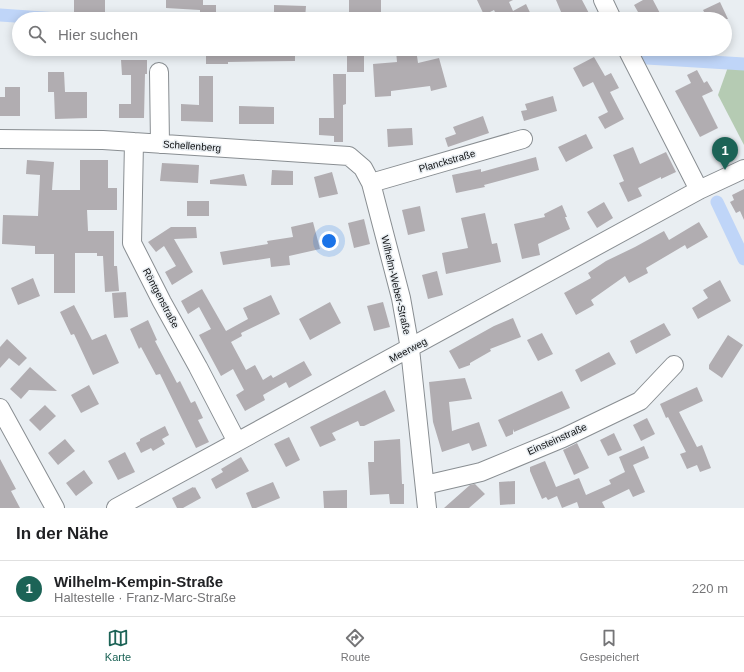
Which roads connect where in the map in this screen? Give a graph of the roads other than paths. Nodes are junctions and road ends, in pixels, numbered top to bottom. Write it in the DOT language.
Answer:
graph roads {
  1 [pos="605,1"];
  2 [pos="609,12"];
  3 [pos="631,56"];
  4 [pos="159,72"];
  5 [pos="0,139"];
  6 [pos="523,139"];
  7 [pos="134,142"];
  8 [pos="160,144"];
  9 [pos="744,169"];
  10 [pos="371,183"];
  11 [pos="699,190"];
  12 [pos="410,349"];
  13 [pos="674,364"];
  14 [pos="0,408"];
  15 [pos="237,442"];
  16 [pos="425,485"];
  17 [pos="141,502"];
  18 [pos="55,508"];
  19 [pos="116,508"];
  20 [pos="427,508"];
  1 -- 2 [label="street"];
  3 -- 11 [label="street"];
  4 -- 8 [label="street"];
  5 -- 7 [label="street, Schellenberg"];
  6 -- 10 [label="street, Planckstraße"];
  7 -- 8 [label="street, Schellenberg"];
  7 -- 15 [label="street, Röntgenstraße"];
  8 -- 10 [label="street, Schellenberg"];
  9 -- 11 [label="street, Meerweg"];
  10 -- 12 [label="street, Wilhelm-Weber-Straße"];
  11 -- 12 [label="street, Meerweg"];
  12 -- 15 [label="street, Meerweg"];
  12 -- 16 [label="street, Wilhelm-Weber-Straße"];
  13 -- 16 [label="street, Einsteinstraße"];
  14 -- 18 [label="street"];
  15 -- 17 [label="street, Meerweg"];
  16 -- 20 [label="street, Wilhelm-Weber-Straße"];
  17 -- 19 [label="street, Meerweg"];
}
